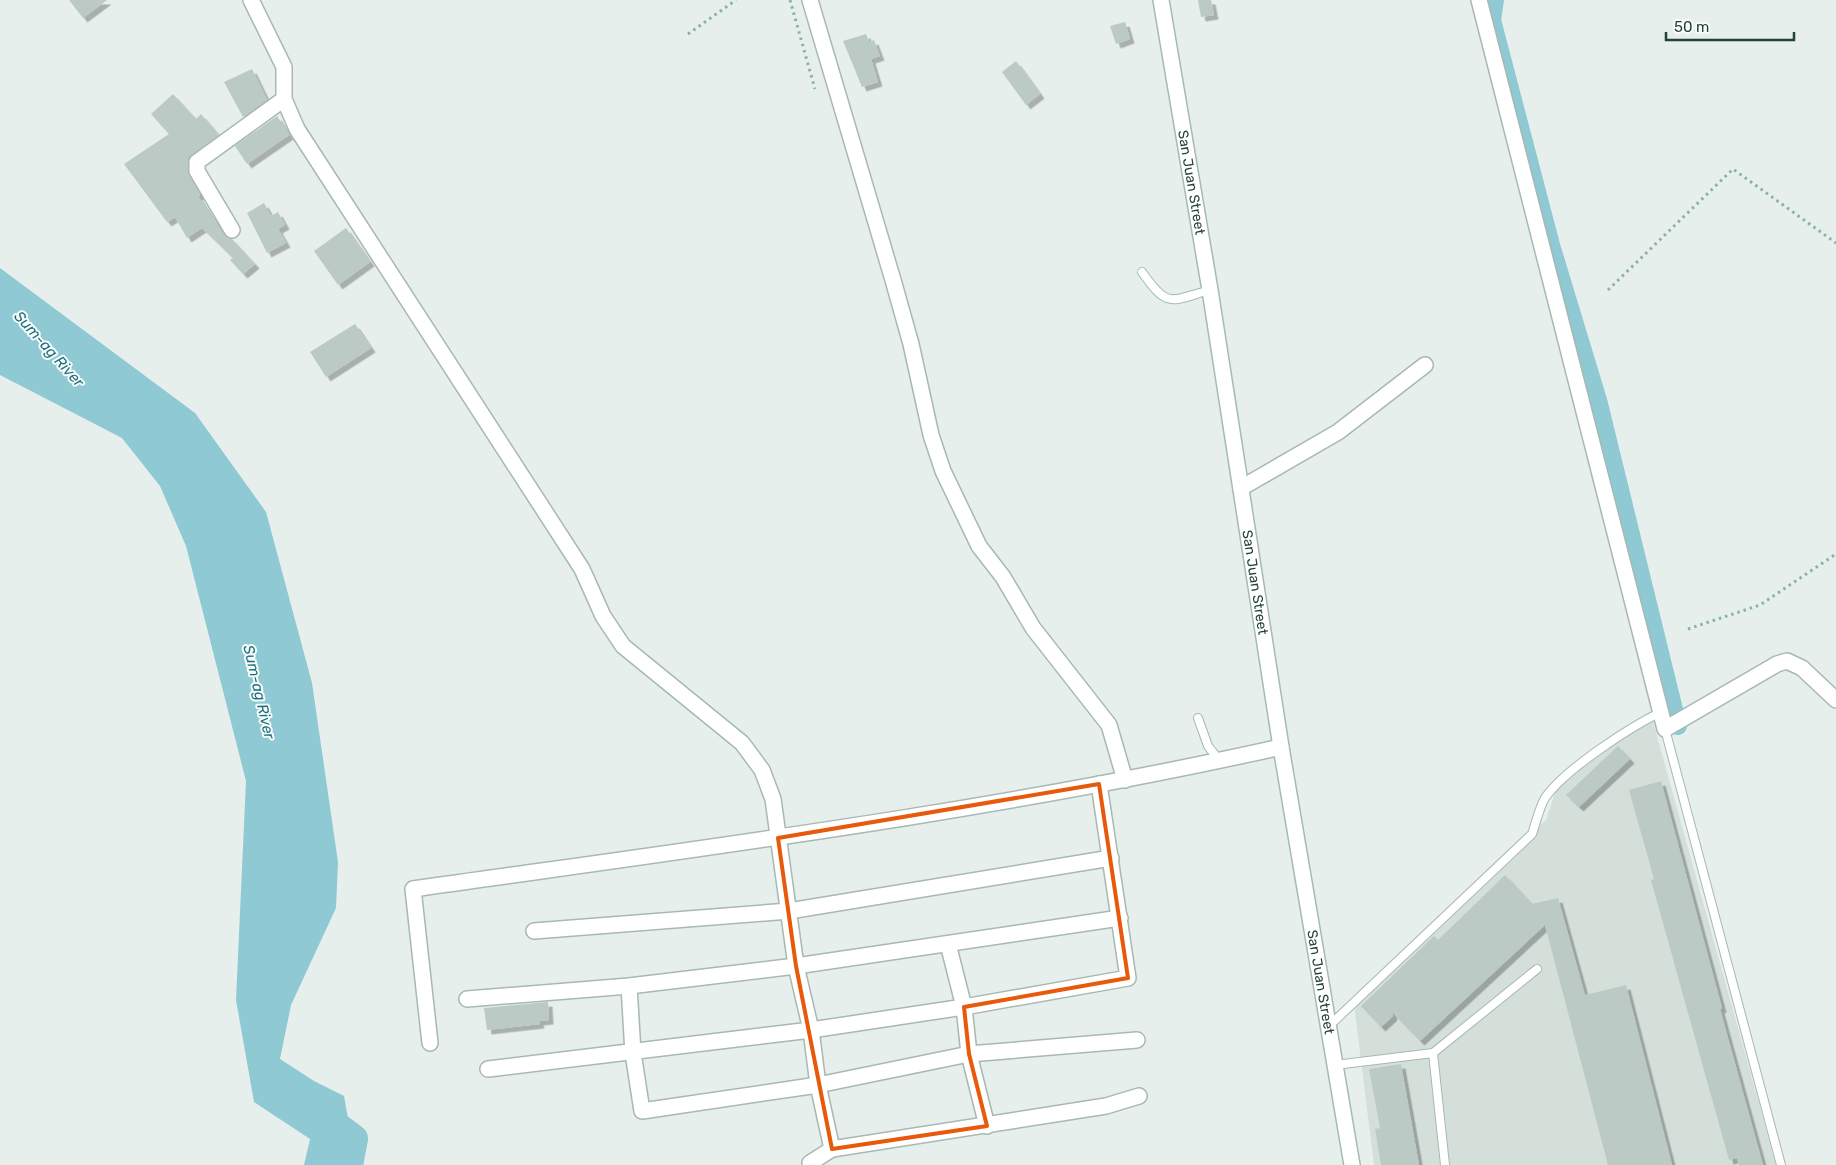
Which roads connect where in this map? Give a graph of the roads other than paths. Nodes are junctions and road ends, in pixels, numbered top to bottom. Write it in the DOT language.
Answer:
graph roads {
  1 [pos="251,0"];
  2 [pos="810,0"];
  3 [pos="1161,0"];
  4 [pos="1479,0"];
  5 [pos="284,99"];
  6 [pos="232,230"];
  7 [pos="1142,272"];
  8 [pos="1210,290"];
  9 [pos="1426,365"];
  10 [pos="1241,488"];
  11 [pos="1836,700"];
  12 [pos="1661,712"];
  13 [pos="1198,718"];
  14 [pos="1674,724"];
  15 [pos="1281,747"];
  16 [pos="1220,760"];
  17 [pos="1125,780"];
  18 [pos="1100,784"];
  19 [pos="778,838"];
  20 [pos="1111,858"];
  21 [pos="789,911"];
  22 [pos="1120,918"];
  23 [pos="534,931"];
  24 [pos="948,944"];
  25 [pos="796,966"];
  26 [pos="1537,969"];
  27 [pos="629,986"];
  28 [pos="467,999"];
  29 [pos="964,1007"];
  30 [pos="1328,1026"];
  31 [pos="810,1030"];
  32 [pos="1137,1040"];
  33 [pos="430,1043"];
  34 [pos="633,1053"];
  35 [pos="1433,1053"];
  36 [pos="968,1054"];
  37 [pos="1335,1065"];
  38 [pos="488,1070"];
  39 [pos="818,1086"];
  40 [pos="1140,1096"];
  41 [pos="987,1126"];
  42 [pos="832,1149"];
  43 [pos="808,1164"];
  44 [pos="1352,1165"];
  45 [pos="1444,1165"];
  46 [pos="1781,1165"];
  1 -- 5 [label="street"];
  2 -- 17 [label="street"];
  3 -- 8 [label="street, San Juan Street"];
  4 -- 12 [label="street"];
  5 -- 6 [label="street"];
  5 -- 19 [label="street"];
  7 -- 8 [label="lane"];
  8 -- 10 [label="street, San Juan Street"];
  9 -- 10 [label="street"];
  10 -- 15 [label="street, San Juan Street"];
  11 -- 14 [label="street"];
  12 -- 14 [label="street"];
  12 -- 30 [label="lane"];
  13 -- 16 [label="lane"];
  14 -- 46 [label="lane"];
  15 -- 16 [label="street"];
  15 -- 30 [label="street, San Juan Street"];
  16 -- 17 [label="street"];
  17 -- 18 [label="street"];
  18 -- 19 [label="street"];
  18 -- 20 [label="street"];
  19 -- 21 [label="street"];
  19 -- 33 [label="street"];
  20 -- 21 [label="street"];
  20 -- 22 [label="street"];
  21 -- 23 [label="street"];
  21 -- 25 [label="street"];
  22 -- 24 [label="street"];
  22 -- 29 [label="street"];
  24 -- 25 [label="street"];
  24 -- 29 [label="street"];
  25 -- 27 [label="street"];
  25 -- 31 [label="street"];
  26 -- 35 [label="lane"];
  27 -- 28 [label="street"];
  27 -- 34 [label="street"];
  29 -- 31 [label="street"];
  29 -- 36 [label="street"];
  30 -- 37 [label="street, San Juan Street"];
  31 -- 34 [label="street"];
  31 -- 39 [label="street"];
  32 -- 36 [label="street"];
  34 -- 38 [label="street"];
  34 -- 39 [label="street"];
  35 -- 37 [label="lane"];
  35 -- 45 [label="lane"];
  36 -- 39 [label="street"];
  36 -- 41 [label="street"];
  37 -- 44 [label="street, San Juan Street"];
  39 -- 42 [label="street"];
  40 -- 41 [label="street"];
  41 -- 42 [label="street"];
  42 -- 43 [label="street"];
}
